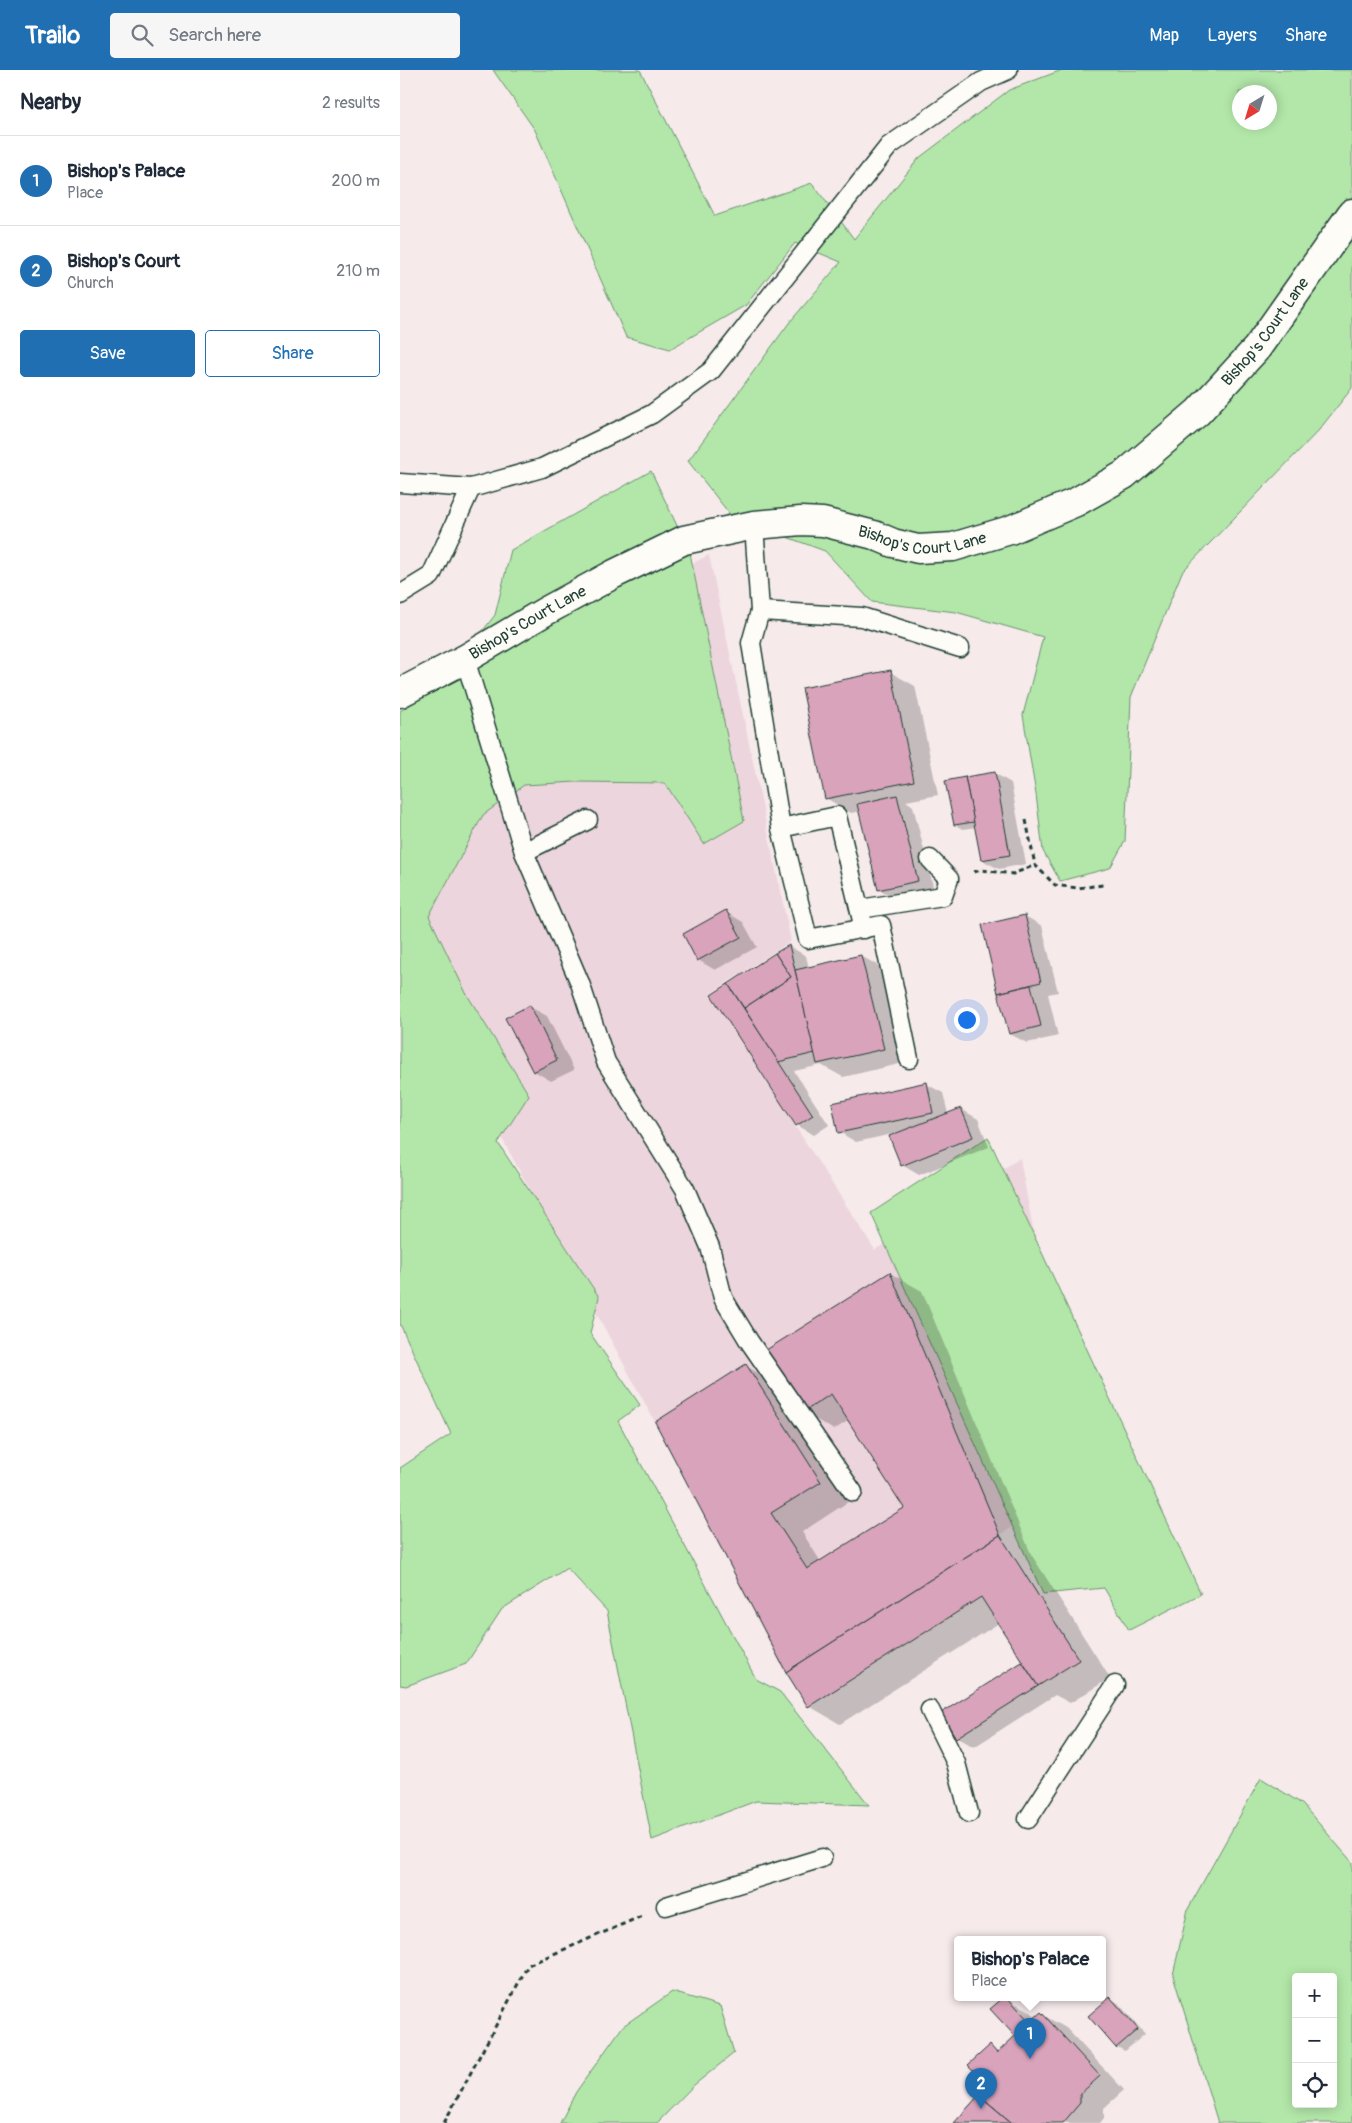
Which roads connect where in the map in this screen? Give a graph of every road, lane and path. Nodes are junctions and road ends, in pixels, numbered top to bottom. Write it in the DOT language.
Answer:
graph roads {
  1 [pos="1008,70"];
  2 [pos="1352,213"];
  3 [pos="400,483"];
  4 [pos="471,488"];
  5 [pos="754,525"];
  6 [pos="400,595"];
  7 [pos="760,611"];
  8 [pos="960,648"];
  9 [pos="465,659"];
  10 [pos="400,693"];
  11 [pos="588,820"];
  12 [pos="1026,820"];
  13 [pos="781,828"];
  14 [pos="524,852"];
  15 [pos="930,859"];
  16 [pos="1035,865"];
  17 [pos="949,879"];
  18 [pos="1103,885"];
  19 [pos="860,909"];
  20 [pos="864,928"];
  21 [pos="909,1059"];
  22 [pos="853,1492"];
  23 [pos="1115,1685"];
  24 [pos="930,1710"];
  25 [pos="970,1813"];
  26 [pos="1028,1819"];
  27 [pos="822,1858"];
  28 [pos="666,1906"];
  29 [pos="444,2123"];
  1 -- 4 [label="lane"];
  2 -- 5 [label="street, Bishop's Court Lane"];
  3 -- 4 [label="lane"];
  4 -- 6 [label="lane"];
  5 -- 7 [label="lane"];
  5 -- 9 [label="street, Bishop's Court Lane"];
  7 -- 8 [label="lane"];
  7 -- 13 [label="lane"];
  9 -- 10 [label="street, Bishop's Court Lane"];
  9 -- 14 [label="lane"];
  11 -- 14 [label="lane"];
  12 -- 16 [label="path"];
  13 -- 19 [label="lane"];
  13 -- 20 [label="lane"];
  14 -- 22 [label="lane"];
  15 -- 17 [label="lane"];
  16 -- 17 [label="path"];
  16 -- 18 [label="path"];
  17 -- 19 [label="lane"];
  19 -- 20 [label="lane"];
  20 -- 21 [label="lane"];
  23 -- 26 [label="lane"];
  24 -- 25 [label="lane"];
  27 -- 28 [label="lane"];
  28 -- 29 [label="path"];
}
